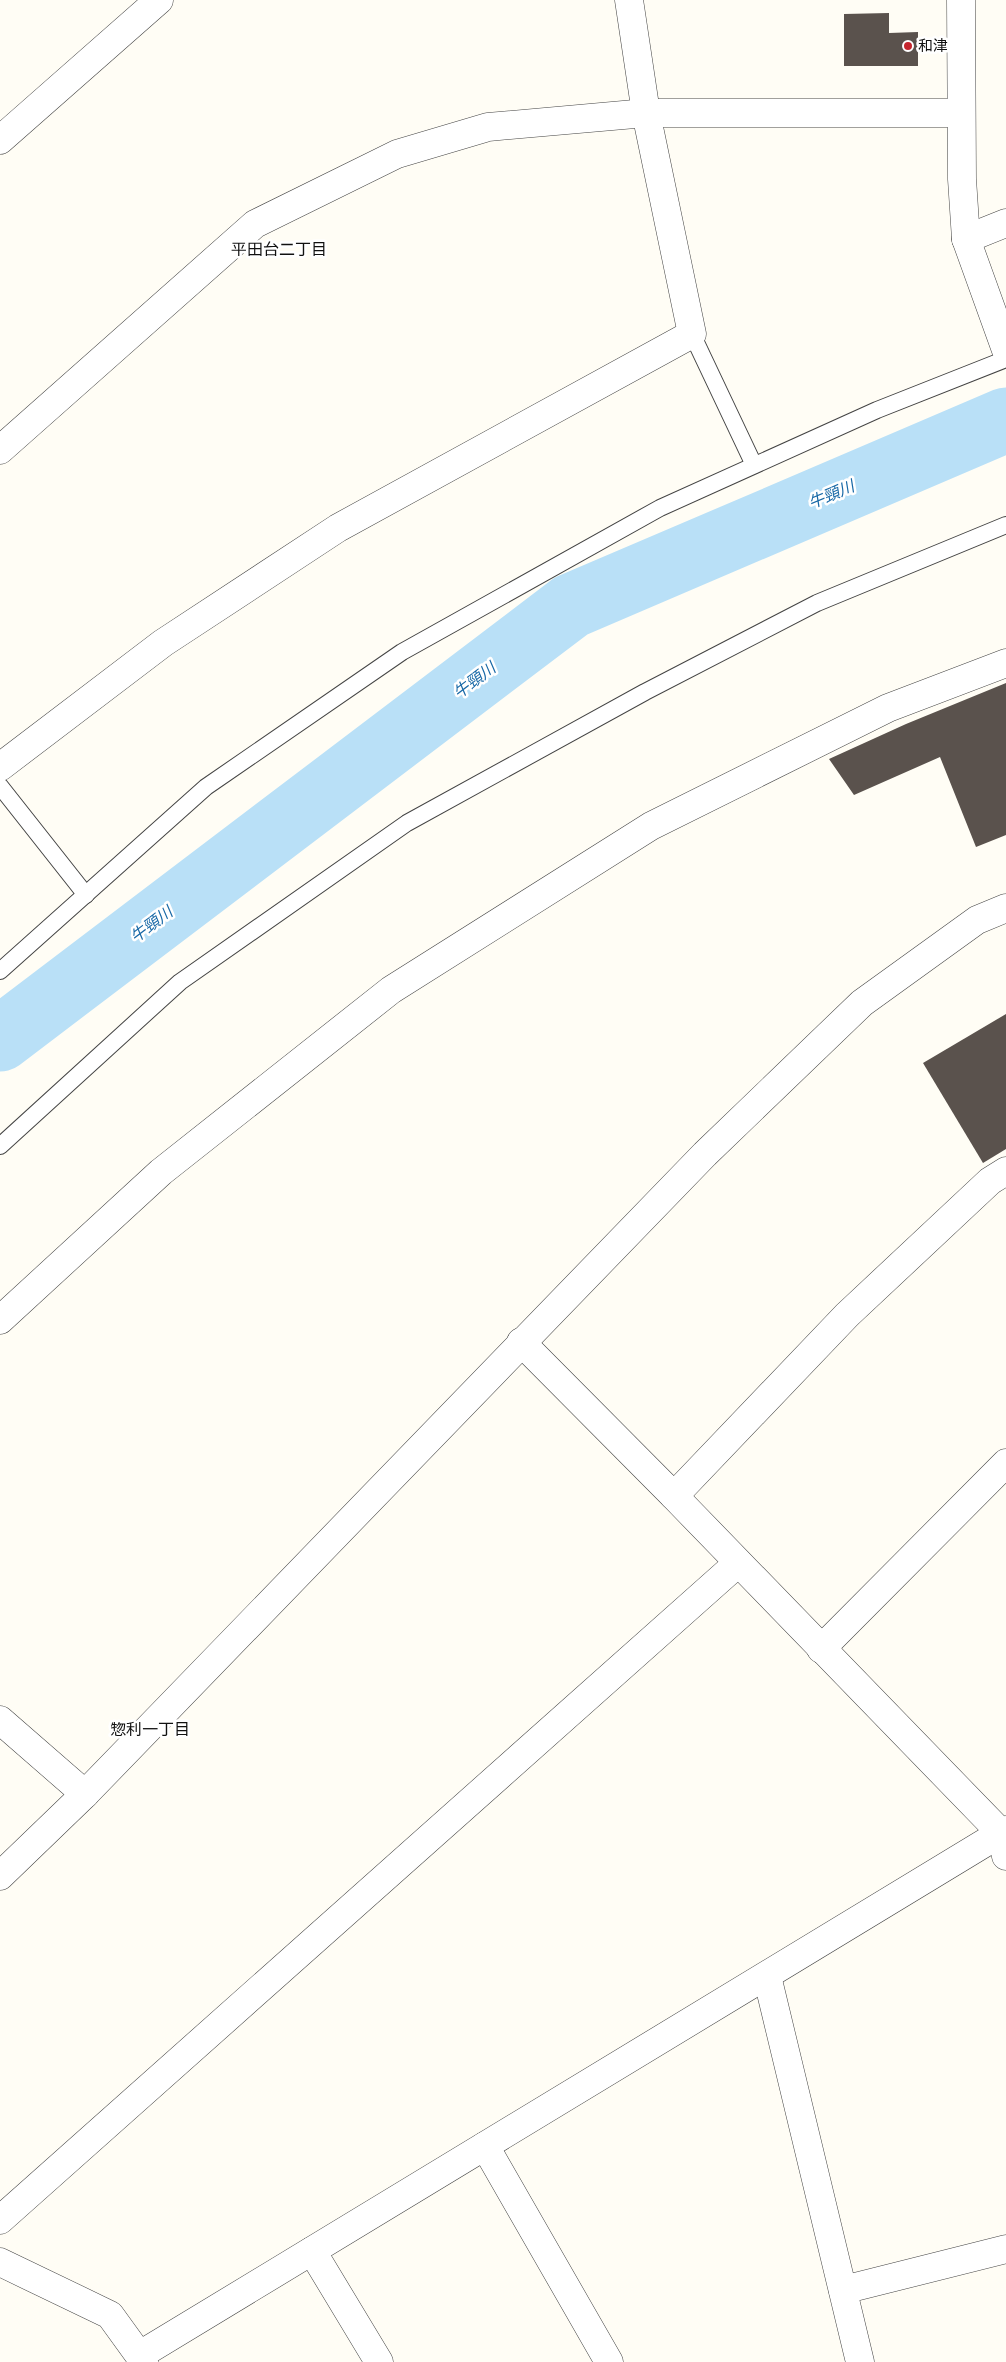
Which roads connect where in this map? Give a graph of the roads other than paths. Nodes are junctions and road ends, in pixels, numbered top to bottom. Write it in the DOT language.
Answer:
graph roads {
  1 [pos="159,0"];
  2 [pos="629,0"];
  3 [pos="961,0"];
  4 [pos="646,113"];
  5 [pos="961,113"];
  6 [pos="0,140"];
  7 [pos="1006,223"];
  8 [pos="966,239"];
  9 [pos="692,334"];
  10 [pos="1005,350"];
  11 [pos="0,450"];
  12 [pos="754,465"];
  13 [pos="1006,524"];
  14 [pos="1006,663"];
  15 [pos="0,767"];
  16 [pos="0,786"];
  17 [pos="86,895"];
  18 [pos="1006,908"];
  19 [pos="0,972"];
  20 [pos="0,1146"];
  21 [pos="1006,1171"];
  22 [pos="0,1320"];
  23 [pos="521,1342"];
  24 [pos="1006,1463"];
  25 [pos="674,1496"];
  26 [pos="738,1563"];
  27 [pos="821,1649"];
  28 [pos="0,1720"];
  29 [pos="85,1794"];
  30 [pos="1004,1840"];
  31 [pos="0,1876"];
  32 [pos="767,1976"];
  33 [pos="485,2146"];
  34 [pos="0,2220"];
  35 [pos="1006,2249"];
  36 [pos="312,2251"];
  37 [pos="0,2262"];
  38 [pos="843,2290"];
  39 [pos="142,2359"];
  40 [pos="379,2362"];
  41 [pos="609,2362"];
  42 [pos="860,2362"];
  1 -- 6 [label="street"];
  2 -- 4 [label="street"];
  3 -- 5 [label="street"];
  4 -- 5 [label="street"];
  4 -- 9 [label="street"];
  4 -- 11 [label="street"];
  5 -- 8 [label="street"];
  7 -- 8 [label="street"];
  8 -- 10 [label="street"];
  9 -- 12 [label="lane"];
  9 -- 15 [label="street"];
  10 -- 12 [label="lane"];
  12 -- 17 [label="lane"];
  13 -- 20 [label="lane"];
  14 -- 22 [label="street"];
  16 -- 17 [label="lane"];
  17 -- 19 [label="lane"];
  18 -- 23 [label="street"];
  21 -- 25 [label="street"];
  23 -- 25 [label="street"];
  23 -- 29 [label="street"];
  24 -- 27 [label="street"];
  25 -- 26 [label="street"];
  26 -- 27 [label="street"];
  26 -- 34 [label="street"];
  27 -- 30 [label="street"];
  28 -- 29 [label="street"];
  29 -- 31 [label="street"];
  30 -- 32 [label="street"];
  32 -- 33 [label="street"];
  32 -- 38 [label="street"];
  33 -- 36 [label="street"];
  33 -- 41 [label="street"];
  35 -- 38 [label="street"];
  36 -- 39 [label="street"];
  36 -- 40 [label="street"];
  37 -- 39 [label="street"];
  38 -- 42 [label="street"];
}
